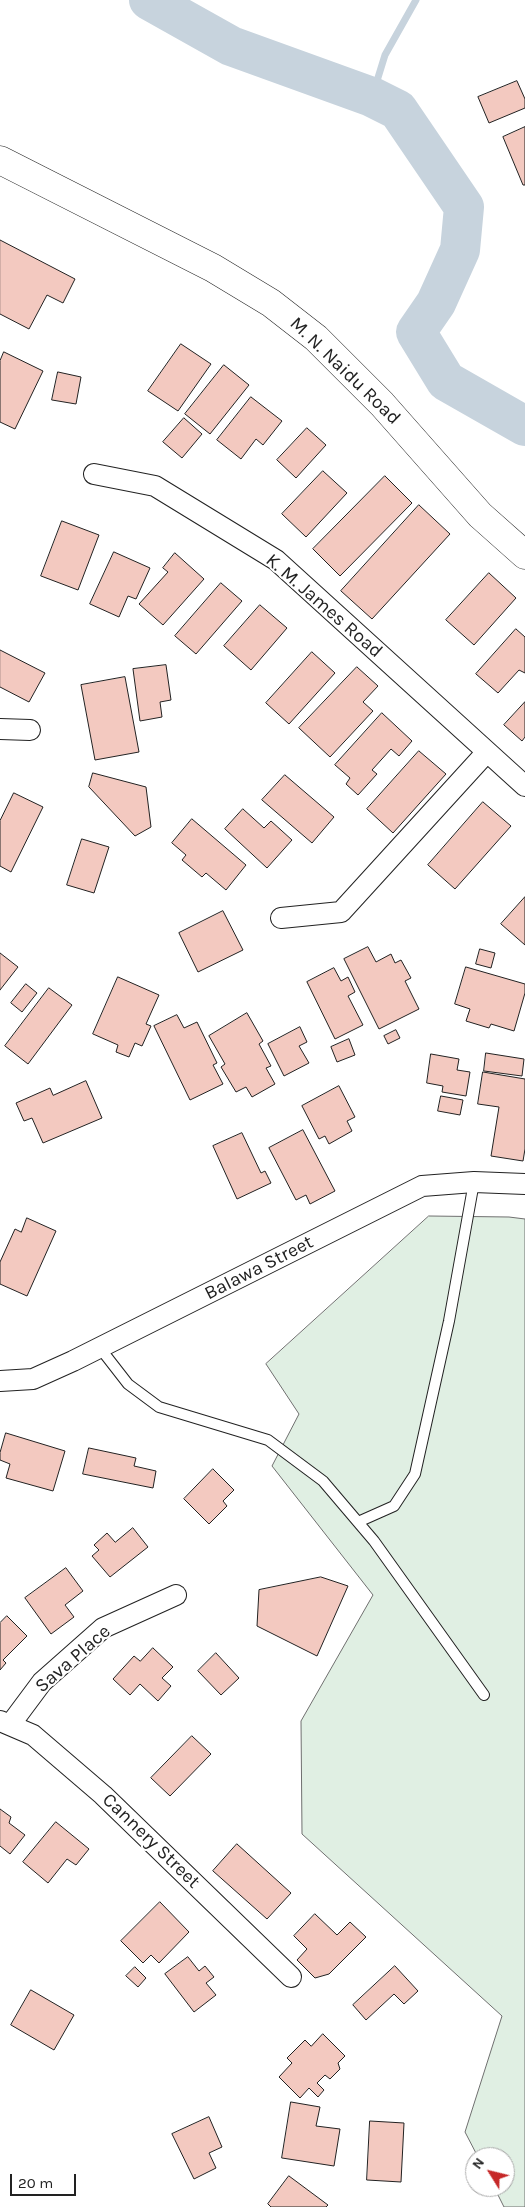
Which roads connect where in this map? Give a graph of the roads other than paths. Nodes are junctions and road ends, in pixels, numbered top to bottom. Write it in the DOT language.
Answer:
graph roads {
  1 [pos="0,160"];
  2 [pos="94,474"];
  3 [pos="525,555"];
  4 [pos="0,729"];
  5 [pos="30,730"];
  6 [pos="486,753"];
  7 [pos="525,786"];
  8 [pos="281,918"];
  9 [pos="474,1182"];
  10 [pos="525,1184"];
  11 [pos="100,1348"];
  12 [pos="0,1381"];
  13 [pos="358,1522"];
  14 [pos="176,1595"];
  15 [pos="484,1695"];
  16 [pos="5,1723"];
  17 [pos="291,1977"];
  1 -- 3 [label="main road, M. N. Naidu Road"];
  2 -- 6 [label="street, K. M. James Road"];
  4 -- 5 [label="street"];
  6 -- 7 [label="street, K. M. James Road"];
  6 -- 8 [label="street"];
  9 -- 10 [label="street, Balawa Street"];
  9 -- 11 [label="street, Balawa Street"];
  9 -- 13 [label="lane"];
  11 -- 12 [label="street, Balawa Street"];
  11 -- 13 [label="lane"];
  13 -- 15 [label="lane"];
  14 -- 16 [label="street, Sava Place"];
  16 -- 17 [label="street, Cannery Street"];
}
